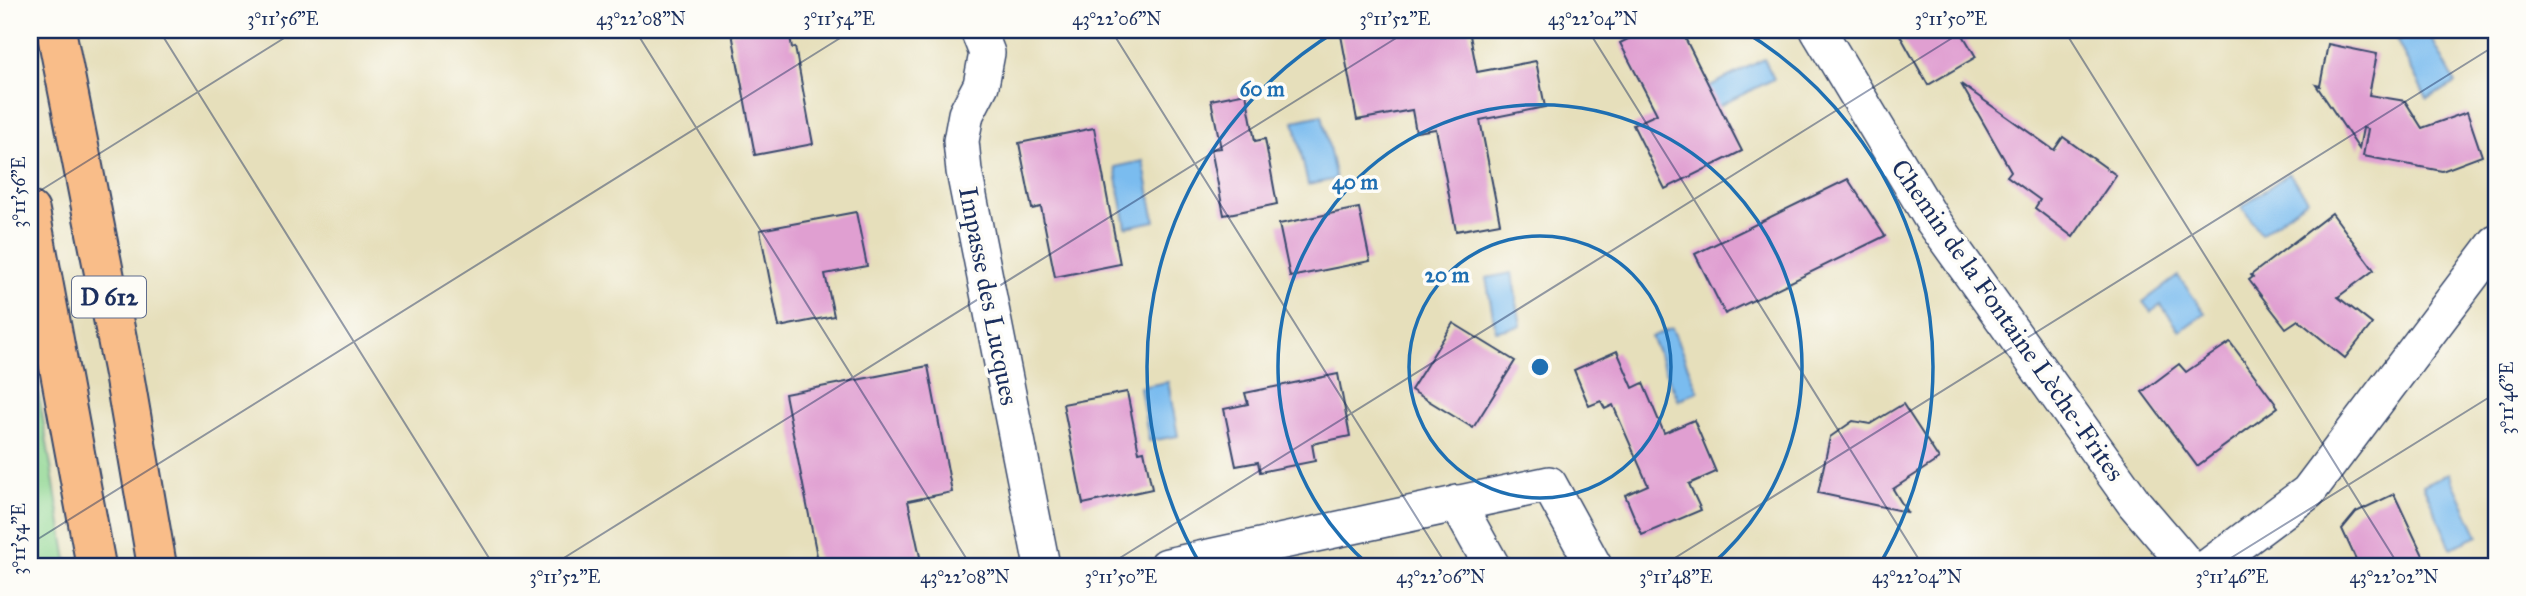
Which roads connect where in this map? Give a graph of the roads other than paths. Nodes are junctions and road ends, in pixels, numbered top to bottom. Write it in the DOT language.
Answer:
graph roads {
  1 [pos="56,30"];
  2 [pos="978,30"];
  3 [pos="1818,30"];
  4 [pos="30,211"];
  5 [pos="2496,243"];
  6 [pos="1457,503"];
  7 [pos="96,566"];
  8 [pos="157,566"];
  9 [pos="1042,566"];
  10 [pos="1167,566"];
  11 [pos="1492,566"];
  12 [pos="1594,566"];
  13 [pos="2188,566"];
  14 [pos="2209,566"];
  1 -- 8 [label="highway, D 612"];
  2 -- 9 [label="street, Impasse des Lucques"];
  3 -- 13 [label="street, Chemin de la Fontaine Lèche-Frites"];
  4 -- 7 [label="highway, D 612"];
  5 -- 14 [label="street"];
  6 -- 10 [label="street"];
  6 -- 11 [label="street"];
  6 -- 12 [label="street"];
}
